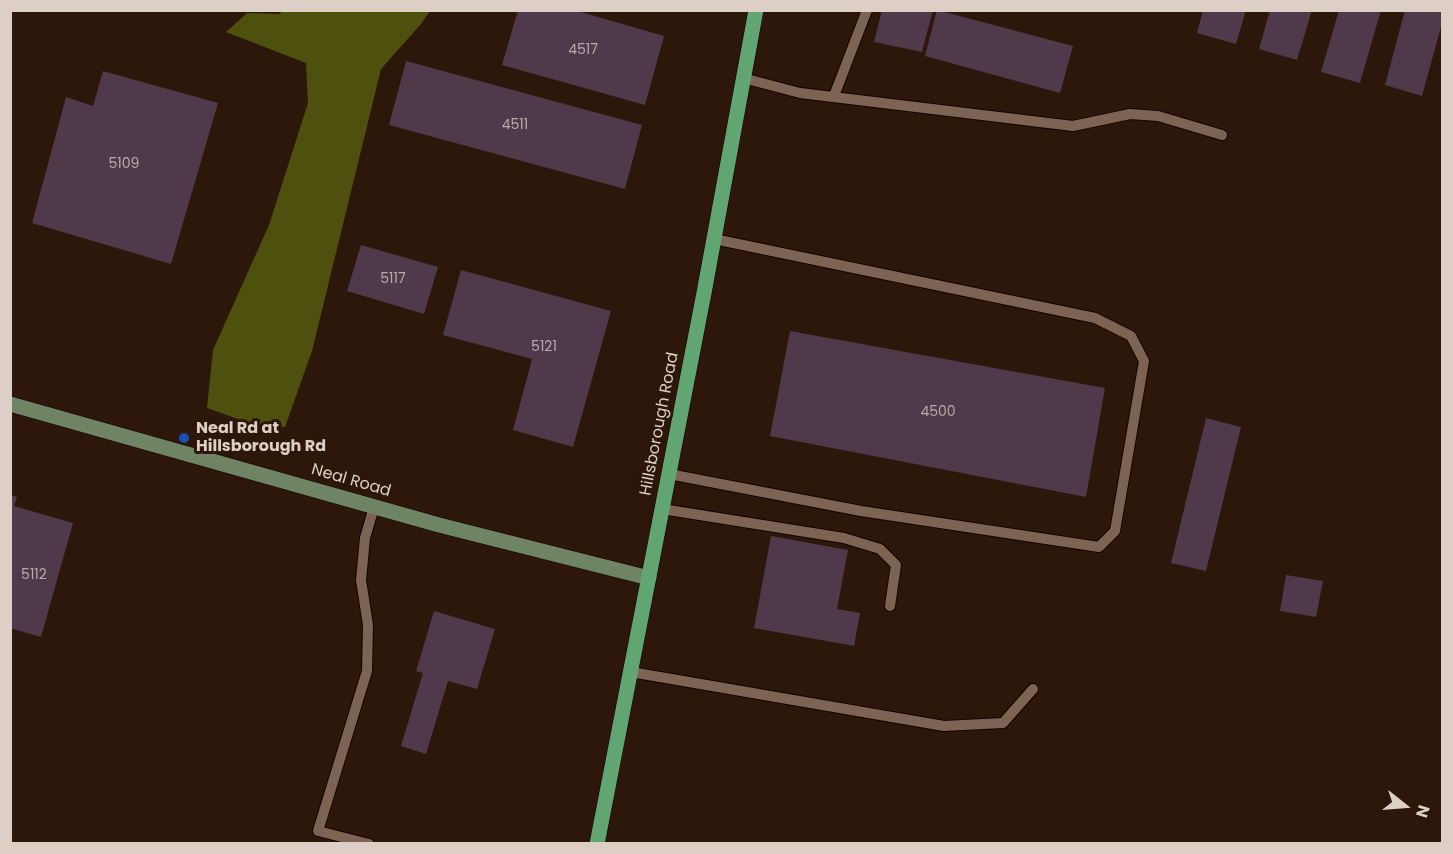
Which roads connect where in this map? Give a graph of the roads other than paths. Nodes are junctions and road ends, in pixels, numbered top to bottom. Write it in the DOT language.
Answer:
graph roads {
  1 [pos="756,10"];
  2 [pos="867,10"];
  3 [pos="743,78"];
  4 [pos="834,96"];
  5 [pos="1222,135"];
  6 [pos="714,239"];
  7 [pos="10,404"];
  8 [pos="669,474"];
  9 [pos="374,507"];
  10 [pos="662,508"];
  11 [pos="649,578"];
  12 [pos="890,606"];
  13 [pos="631,672"];
  14 [pos="1033,689"];
  15 [pos="369,843"];
  16 [pos="597,843"];
  1 -- 3 [label="main road, Hillsborough Road"];
  2 -- 4 [label="lane"];
  3 -- 4 [label="lane"];
  3 -- 6 [label="main road, Hillsborough Road"];
  4 -- 5 [label="lane"];
  6 -- 8 [label="main road, Hillsborough Road"];
  6 -- 8 [label="lane"];
  7 -- 9 [label="street, Neal Road"];
  8 -- 10 [label="main road, Hillsborough Road"];
  9 -- 11 [label="street, Neal Road"];
  9 -- 15 [label="lane"];
  10 -- 11 [label="main road, Hillsborough Road"];
  10 -- 12 [label="lane"];
  11 -- 13 [label="main road, Hillsborough Road"];
  13 -- 14 [label="lane"];
  13 -- 16 [label="main road, Hillsborough Road"];
}
